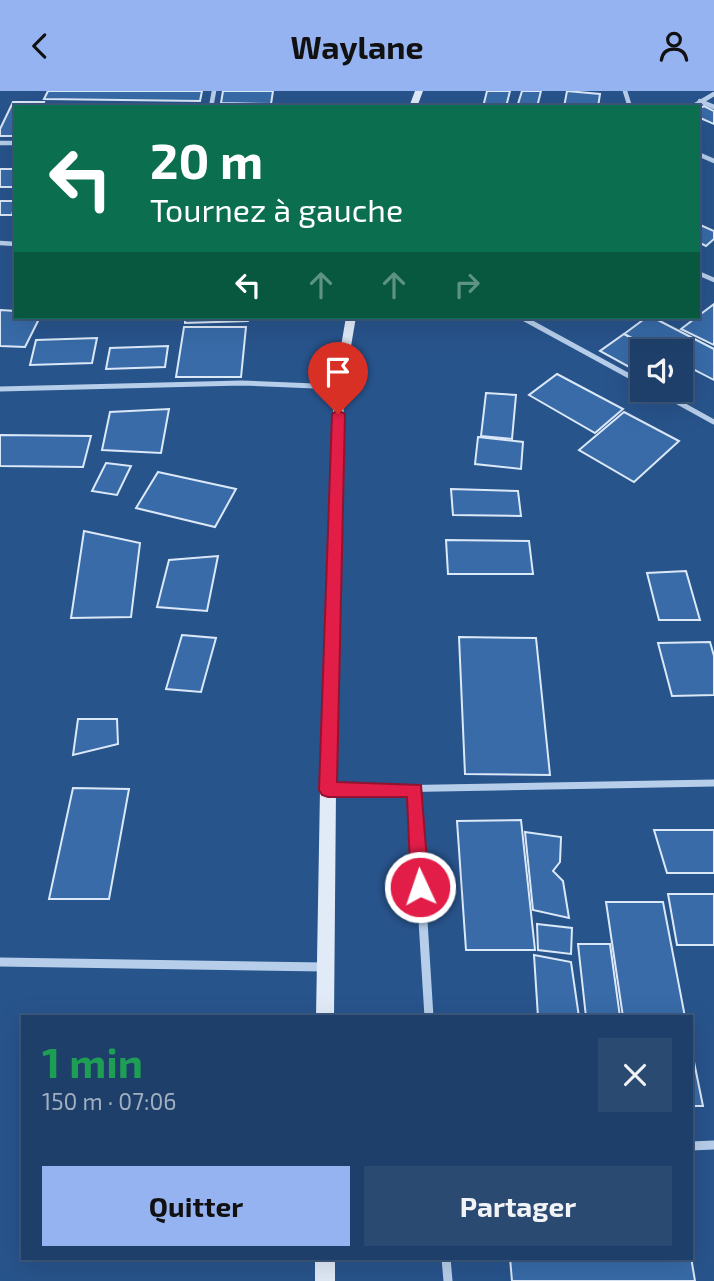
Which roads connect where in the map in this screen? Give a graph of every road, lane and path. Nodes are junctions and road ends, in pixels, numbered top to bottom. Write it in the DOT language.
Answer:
graph roads {
  1 [pos="714,94"];
  2 [pos="700,101"];
  3 [pos="695,105"];
  4 [pos="714,107"];
  5 [pos="351,319"];
  6 [pos="525,319"];
  7 [pos="630,376"];
  8 [pos="339,387"];
  9 [pos="0,389"];
  10 [pos="678,402"];
  11 [pos="714,422"];
  12 [pos="714,783"];
  13 [pos="328,790"];
  14 [pos="415,790"];
  15 [pos="0,962"];
  16 [pos="325,967"];
  17 [pos="325,1015"];
  18 [pos="429,1015"];
  19 [pos="714,1145"];
  20 [pos="693,1146"];
  21 [pos="325,1260"];
  22 [pos="446,1260"];
  23 [pos="325,1281"];
  24 [pos="448,1281"];
  1 -- 2 [label="street"];
  2 -- 3 [label="street"];
  2 -- 4 [label="street"];
  5 -- 8 [label="street"];
  6 -- 7 [label="street"];
  8 -- 9 [label="street"];
  8 -- 13 [label="street"];
  10 -- 11 [label="street"];
  12 -- 14 [label="street"];
  13 -- 14 [label="street"];
  13 -- 16 [label="street"];
  14 -- 18 [label="street"];
  15 -- 16 [label="street"];
  16 -- 17 [label="street"];
  19 -- 20 [label="street"];
  21 -- 23 [label="street"];
  22 -- 24 [label="street"];
}
